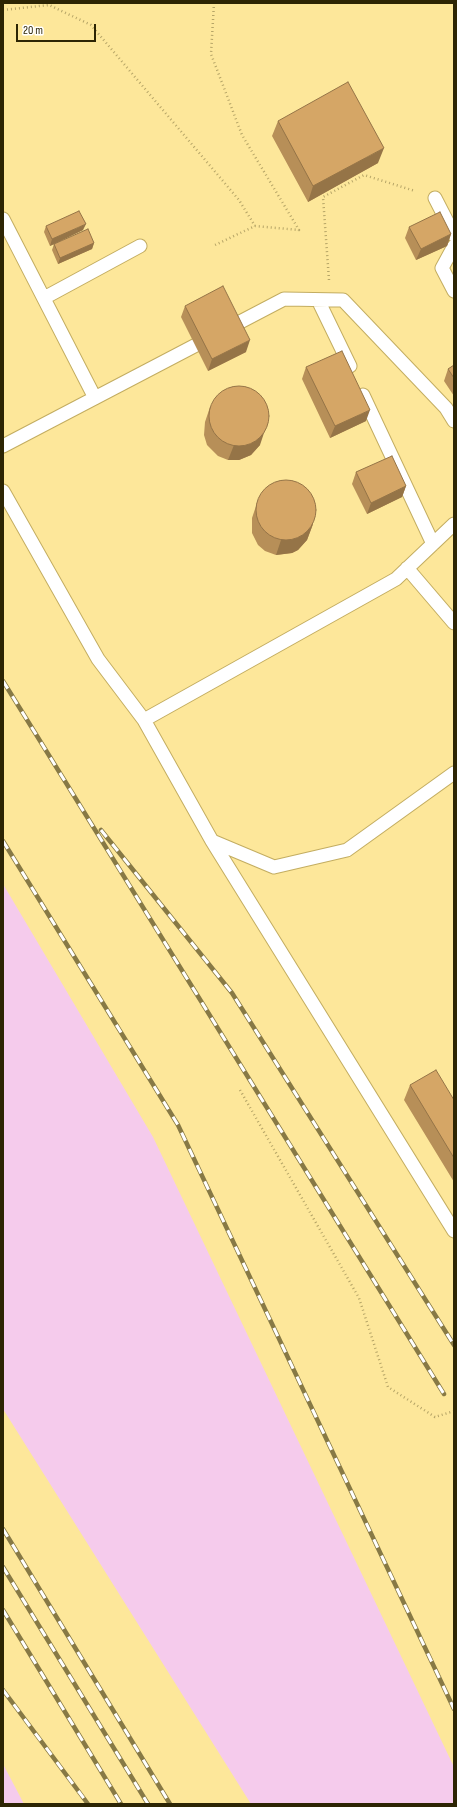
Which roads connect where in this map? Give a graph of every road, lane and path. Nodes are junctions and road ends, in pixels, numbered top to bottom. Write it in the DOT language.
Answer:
graph roads {
  1 [pos="214,3"];
  2 [pos="3,10"];
  3 [pos="435,198"];
  4 [pos="3,219"];
  5 [pos="255,226"];
  6 [pos="454,235"];
  7 [pos="215,245"];
  8 [pos="140,246"];
  9 [pos="454,246"];
  10 [pos="454,291"];
  11 [pos="44,298"];
  12 [pos="324,300"];
  13 [pos="95,398"];
  14 [pos="454,421"];
  15 [pos="3,446"];
  16 [pos="3,491"];
  17 [pos="454,524"];
  18 [pos="433,544"];
  19 [pos="407,568"];
  20 [pos="454,623"];
  21 [pos="144,720"];
  22 [pos="454,773"];
  23 [pos="212,841"];
  24 [pos="240,1090"];
  25 [pos="454,1231"];
  26 [pos="454,1411"];
  1 -- 5 [label="path"];
  2 -- 5 [label="path"];
  3 -- 6 [label="lane"];
  3 -- 12 [label="path"];
  4 -- 11 [label="lane"];
  5 -- 7 [label="path"];
  8 -- 11 [label="lane"];
  9 -- 10 [label="lane"];
  11 -- 13 [label="lane"];
  12 -- 13 [label="lane"];
  12 -- 14 [label="lane"];
  12 -- 18 [label="lane"];
  13 -- 15 [label="lane"];
  16 -- 21 [label="lane"];
  17 -- 18 [label="lane"];
  18 -- 19 [label="lane"];
  19 -- 20 [label="lane"];
  19 -- 21 [label="lane"];
  21 -- 23 [label="lane"];
  22 -- 23 [label="lane"];
  23 -- 25 [label="lane"];
  24 -- 26 [label="path"];
}
